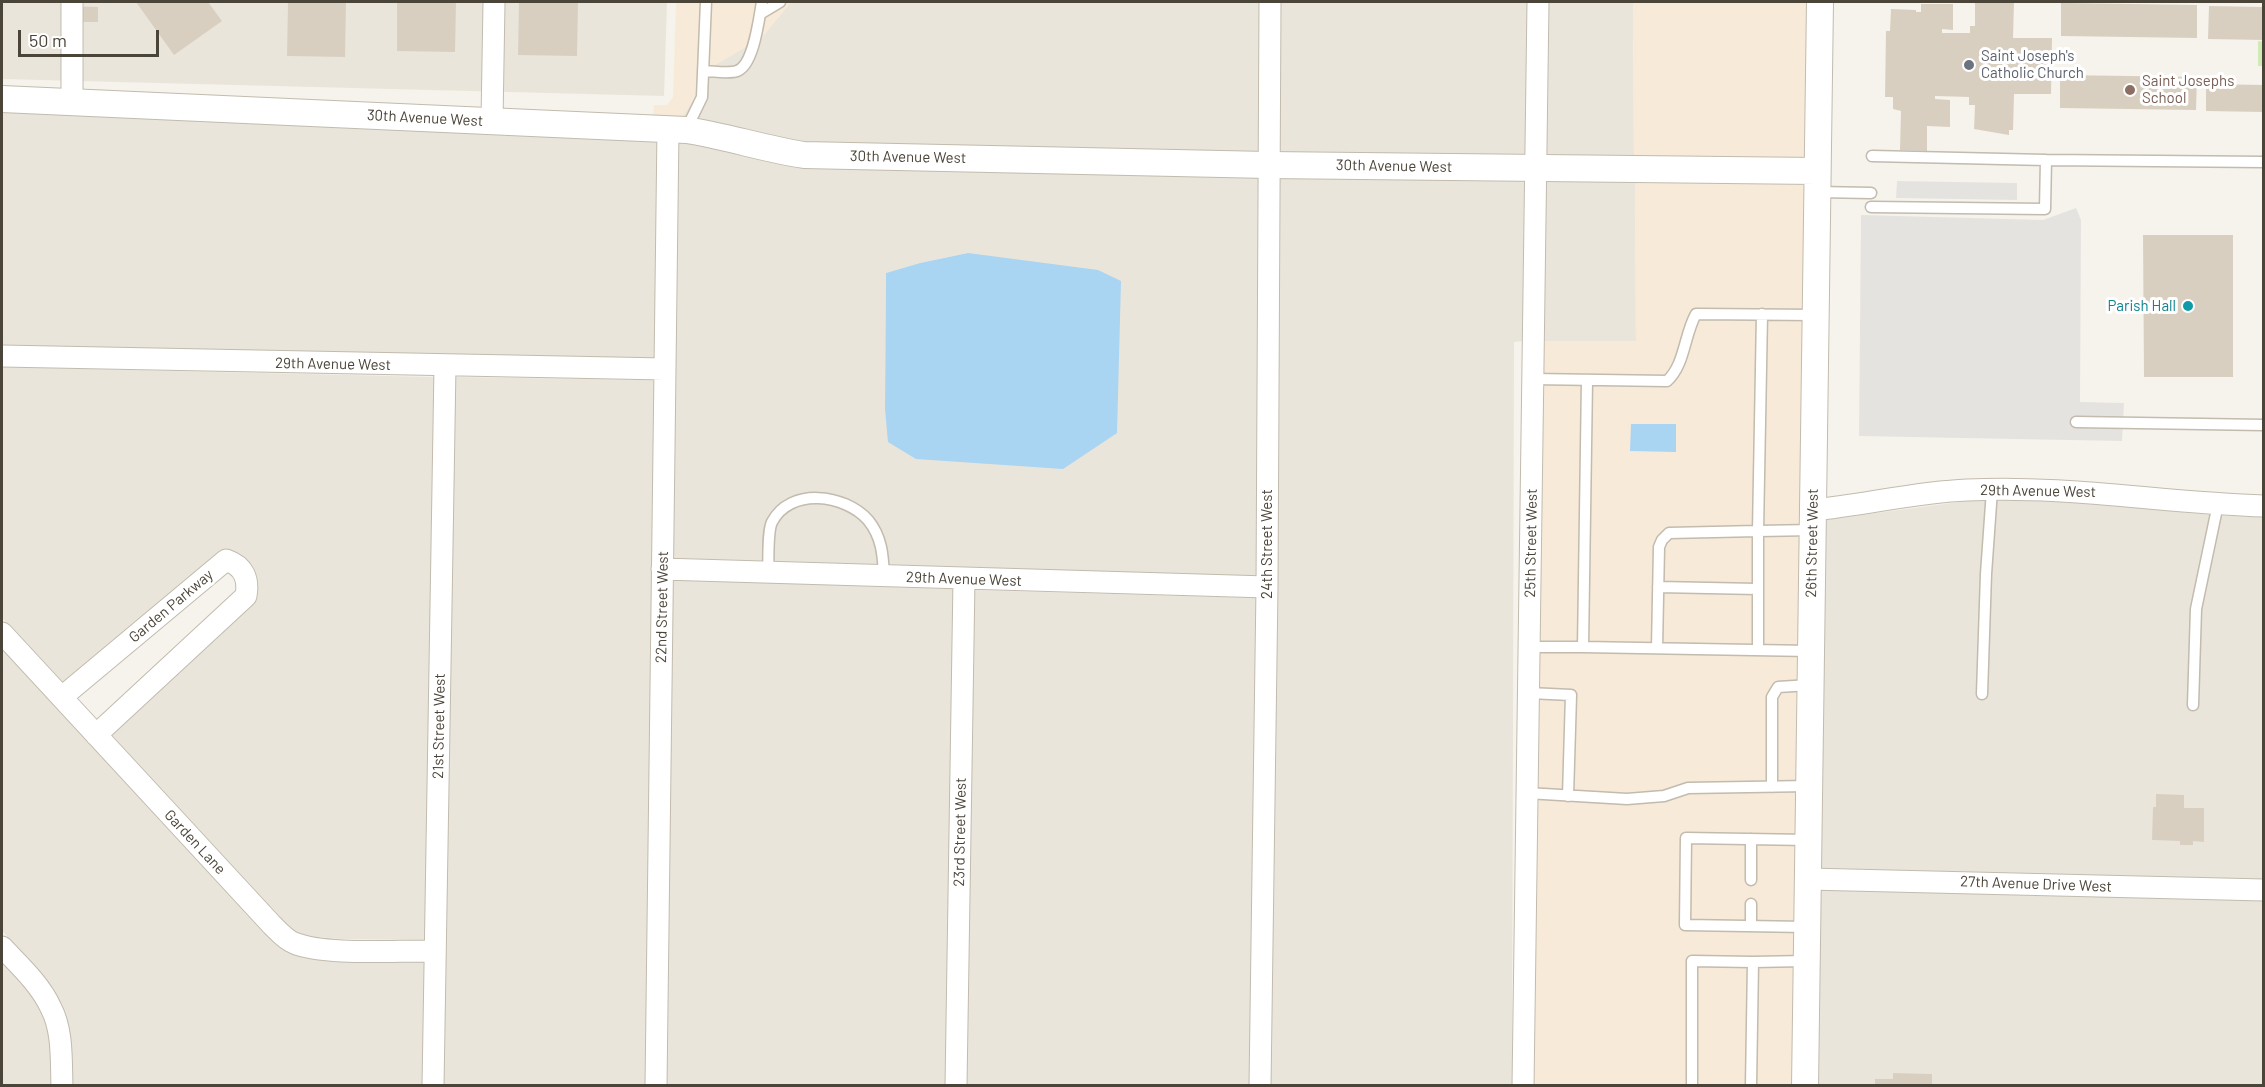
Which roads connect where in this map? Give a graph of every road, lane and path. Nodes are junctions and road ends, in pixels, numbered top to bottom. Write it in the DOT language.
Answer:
graph roads {
  1 [pos="72,2"];
  2 [pos="494,2"];
  3 [pos="706,2"];
  4 [pos="762,2"];
  5 [pos="780,2"];
  6 [pos="1270,2"];
  7 [pos="1538,2"];
  8 [pos="1820,2"];
  9 [pos="760,14"];
  10 [pos="703,71"];
  11 [pos="2,99"];
  12 [pos="72,102"];
  13 [pos="492,121"];
  14 [pos="677,130"];
  15 [pos="1872,156"];
  16 [pos="2046,160"];
  17 [pos="2264,162"];
  18 [pos="1268,165"];
  19 [pos="1536,167"];
  20 [pos="1817,182"];
  21 [pos="1871,193"];
  22 [pos="1871,207"];
  23 [pos="1762,314"];
  24 [pos="1815,315"];
  25 [pos="2,357"];
  26 [pos="445,366"];
  27 [pos="665,369"];
  28 [pos="1533,379"];
  29 [pos="1587,380"];
  30 [pos="2076,422"];
  31 [pos="2264,425"];
  32 [pos="1992,490"];
  33 [pos="2218,504"];
  34 [pos="2264,506"];
  35 [pos="1813,520"];
  36 [pos="1758,531"];
  37 [pos="662,569"];
  38 [pos="768,572"];
  39 [pos="884,576"];
  40 [pos="964,579"];
  41 [pos="1267,587"];
  42 [pos="1658,587"];
  43 [pos="1758,589"];
  44 [pos="2,633"];
  45 [pos="1529,647"];
  46 [pos="1583,647"];
  47 [pos="1658,648"];
  48 [pos="1758,650"];
  49 [pos="1810,651"];
  50 [pos="1810,685"];
  51 [pos="1529,693"];
  52 [pos="1982,694"];
  53 [pos="62,697"];
  54 [pos="2193,705"];
  55 [pos="96,735"];
  56 [pos="1808,786"];
  57 [pos="1772,787"];
  58 [pos="1527,793"];
  59 [pos="1568,796"];
  60 [pos="1751,839"];
  61 [pos="1808,840"];
  62 [pos="1808,879"];
  63 [pos="1751,880"];
  64 [pos="2264,890"];
  65 [pos="1751,904"];
  66 [pos="1751,926"];
  67 [pos="1807,927"];
  68 [pos="2,946"];
  69 [pos="435,951"];
  70 [pos="1806,961"];
  71 [pos="1753,962"];
  72 [pos="62,1086"];
  73 [pos="433,1086"];
  74 [pos="656,1086"];
  75 [pos="956,1086"];
  76 [pos="1260,1086"];
  77 [pos="1523,1086"];
  78 [pos="1692,1086"];
  79 [pos="1751,1086"];
  80 [pos="1805,1086"];
  1 -- 12 [label="street"];
  2 -- 13 [label="street"];
  3 -- 10 [label="lane"];
  4 -- 9 [label="lane"];
  5 -- 9 [label="lane"];
  6 -- 18 [label="street, 24th Street West"];
  7 -- 19 [label="street, 25th Street West"];
  8 -- 20 [label="street, 26th Street West"];
  9 -- 10 [label="lane"];
  10 -- 14 [label="lane"];
  11 -- 12 [label="street, 30th Avenue West"];
  12 -- 13 [label="street, 30th Avenue West"];
  13 -- 14 [label="street, 30th Avenue West"];
  14 -- 18 [label="street, 30th Avenue West"];
  14 -- 27 [label="street, 22nd Street West"];
  15 -- 16 [label="lane"];
  16 -- 17 [label="lane"];
  16 -- 22 [label="lane"];
  18 -- 19 [label="street, 30th Avenue West"];
  18 -- 41 [label="street, 24th Street West"];
  19 -- 20 [label="street, 30th Avenue West"];
  19 -- 28 [label="street, 25th Street West"];
  20 -- 21 [label="lane"];
  20 -- 24 [label="street, 26th Street West"];
  23 -- 24 [label="lane"];
  23 -- 29 [label="lane"];
  23 -- 36 [label="lane"];
  24 -- 35 [label="street, 26th Street West"];
  25 -- 26 [label="street, 29th Avenue West"];
  26 -- 27 [label="street, 29th Avenue West"];
  26 -- 69 [label="street, 21st Street West"];
  27 -- 37 [label="street, 22nd Street West"];
  28 -- 29 [label="lane"];
  28 -- 45 [label="street, 25th Street West"];
  29 -- 46 [label="lane"];
  30 -- 31 [label="lane"];
  32 -- 33 [label="street, 29th Avenue West"];
  32 -- 35 [label="street, 29th Avenue West"];
  32 -- 52 [label="lane"];
  33 -- 34 [label="street, 29th Avenue West"];
  33 -- 54 [label="lane"];
  35 -- 36 [label="lane"];
  35 -- 49 [label="street, 26th Street West"];
  36 -- 42 [label="lane"];
  36 -- 43 [label="lane"];
  37 -- 38 [label="street, 29th Avenue West"];
  37 -- 74 [label="street, 22nd Street West"];
  38 -- 39 [label="street, 29th Avenue West"];
  38 -- 39 [label="lane"];
  39 -- 40 [label="street, 29th Avenue West"];
  40 -- 41 [label="street, 29th Avenue West"];
  40 -- 75 [label="street, 23rd Street West"];
  41 -- 76 [label="street, 24th Street West"];
  42 -- 43 [label="lane"];
  42 -- 47 [label="lane"];
  43 -- 48 [label="lane"];
  44 -- 53 [label="street, Garden Lane"];
  45 -- 46 [label="lane"];
  45 -- 51 [label="street, 25th Street West"];
  46 -- 47 [label="lane"];
  47 -- 48 [label="lane"];
  48 -- 49 [label="lane"];
  49 -- 50 [label="street, 26th Street West"];
  50 -- 56 [label="street, 26th Street West"];
  50 -- 57 [label="lane"];
  51 -- 58 [label="street, 25th Street West"];
  51 -- 59 [label="lane"];
  53 -- 55 [label="street, Garden Lane"];
  53 -- 55 [label="street, Garden Parkway"];
  55 -- 69 [label="street, Garden Lane"];
  56 -- 57 [label="lane"];
  56 -- 61 [label="street, 26th Street West"];
  57 -- 59 [label="lane"];
  58 -- 59 [label="lane"];
  58 -- 77 [label="street, 25th Street West"];
  60 -- 61 [label="lane"];
  60 -- 63 [label="lane"];
  60 -- 66 [label="lane"];
  61 -- 62 [label="street, 26th Street West"];
  62 -- 64 [label="street, 27th Avenue Drive West"];
  62 -- 67 [label="street, 26th Street West"];
  65 -- 66 [label="lane"];
  66 -- 67 [label="lane"];
  67 -- 70 [label="street, 26th Street West"];
  68 -- 72 [label="street"];
  69 -- 73 [label="street, 21st Street West"];
  70 -- 71 [label="lane"];
  70 -- 80 [label="street, 26th Street West"];
  71 -- 78 [label="lane"];
  71 -- 79 [label="lane"];
}
